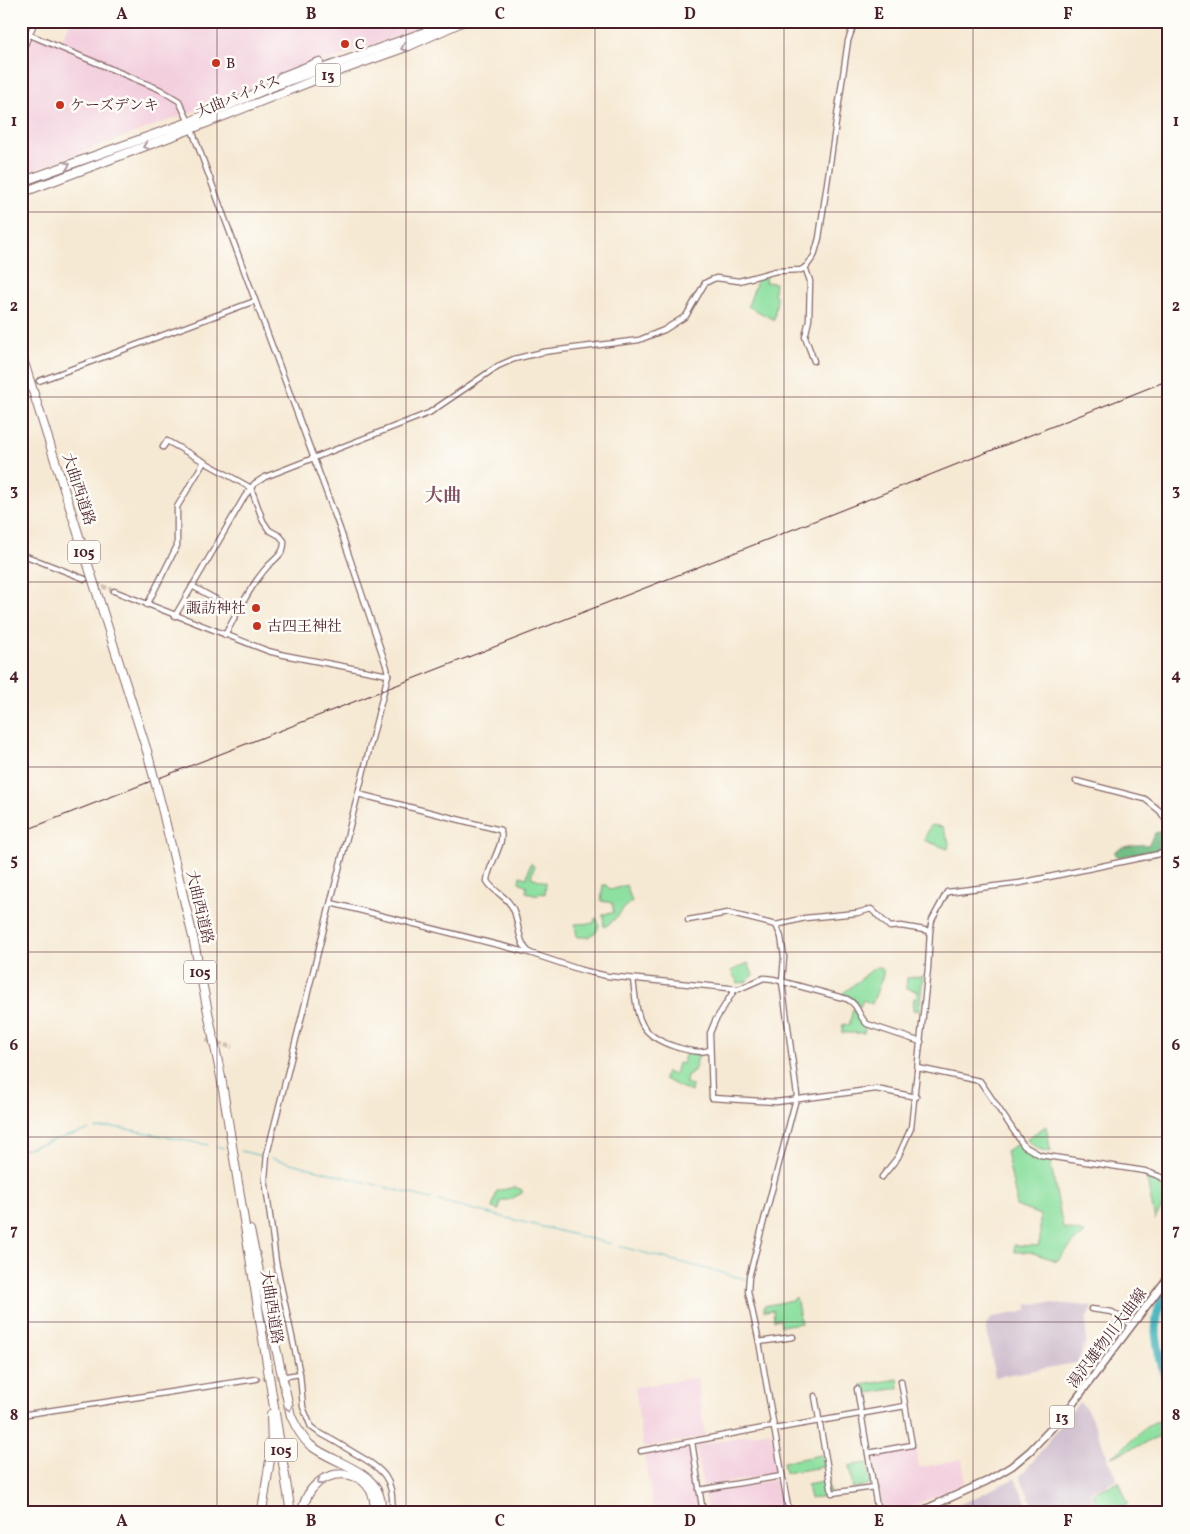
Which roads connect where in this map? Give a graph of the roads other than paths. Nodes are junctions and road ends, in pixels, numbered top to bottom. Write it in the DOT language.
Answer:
graph roads {
  1 [pos="35,21"];
  2 [pos="454,21"];
  3 [pos="464,21"];
  4 [pos="854,21"];
  5 [pos="30,35"];
  6 [pos="21,54"];
  7 [pos="319,62"];
  8 [pos="274,86"];
  9 [pos="190,126"];
  10 [pos="21,182"];
  11 [pos="21,193"];
  12 [pos="805,267"];
  13 [pos="255,301"];
  14 [pos="21,353"];
  15 [pos="814,361"];
  16 [pos="39,381"];
  17 [pos="163,447"];
  18 [pos="313,458"];
  19 [pos="204,462"];
  20 [pos="251,488"];
  21 [pos="21,554"];
  22 [pos="85,579"];
  23 [pos="192,586"];
  24 [pos="114,591"];
  25 [pos="221,602"];
  26 [pos="147,605"];
  27 [pos="175,616"];
  28 [pos="225,635"];
  29 [pos="388,675"];
  30 [pos="1076,781"];
  31 [pos="358,794"];
  32 [pos="1169,825"];
  33 [pos="1169,852"];
  34 [pos="330,903"];
  35 [pos="688,920"];
  36 [pos="776,925"];
  37 [pos="930,931"];
  38 [pos="530,953"];
  39 [pos="633,979"];
  40 [pos="782,982"];
  41 [pos="734,989"];
  42 [pos="921,1042"];
  43 [pos="710,1050"];
  44 [pos="918,1068"];
  45 [pos="916,1097"];
  46 [pos="796,1100"];
  47 [pos="230,1138"];
  48 [pos="882,1177"];
  49 [pos="1169,1184"];
  50 [pos="1169,1276"];
  51 [pos="1091,1309"];
  52 [pos="1132,1325"];
  53 [pos="794,1337"];
  54 [pos="759,1342"];
  55 [pos="300,1374"];
  56 [pos="286,1376"];
  57 [pos="256,1379"];
  58 [pos="901,1381"];
  59 [pos="271,1386"];
  60 [pos="857,1389"];
  61 [pos="814,1396"];
  62 [pos="905,1406"];
  63 [pos="861,1414"];
  64 [pos="21,1415"];
  65 [pos="819,1421"];
  66 [pos="774,1427"];
  67 [pos="692,1442"];
  68 [pos="641,1451"];
  69 [pos="868,1453"];
  70 [pos="782,1476"];
  71 [pos="874,1487"];
  72 [pos="699,1490"];
  73 [pos="260,1513"];
  74 [pos="291,1513"];
  75 [pos="302,1513"];
  76 [pos="374,1513"];
  77 [pos="381,1513"];
  78 [pos="392,1513"];
  79 [pos="703,1513"];
  80 [pos="789,1513"];
  81 [pos="878,1513"];
  82 [pos="917,1513"];
  1 -- 5 [label="street"];
  2 -- 8 [label="highway, 大曲バイパス / 13"];
  3 -- 9 [label="highway, 大曲バイパス / 13, one-way"];
  4 -- 12 [label="street"];
  5 -- 6 [label="street"];
  5 -- 9 [label="street"];
  7 -- 8 [label="highway"];
  8 -- 9 [label="highway, 大曲バイパス / 13"];
  10 -- 9 [label="highway, 大曲バイパス / 13, one-way"];
  9 -- 11 [label="highway, 大曲バイパス / 13, one-way"];
  9 -- 13 [label="street"];
  12 -- 15 [label="street"];
  12 -- 18 [label="street"];
  13 -- 16 [label="street"];
  13 -- 18 [label="street"];
  14 -- 47 [label="highway, 大曲西道路 / 105, bridge"];
  17 -- 19 [label="street"];
  18 -- 20 [label="street"];
  18 -- 29 [label="street"];
  19 -- 20 [label="street"];
  19 -- 26 [label="street"];
  20 -- 23 [label="street"];
  20 -- 28 [label="street"];
  21 -- 22 [label="street"];
  23 -- 25 [label="street"];
  23 -- 27 [label="street"];
  24 -- 26 [label="street"];
  26 -- 27 [label="street"];
  27 -- 28 [label="street"];
  28 -- 29 [label="street"];
  29 -- 31 [label="street"];
  30 -- 32 [label="street"];
  31 -- 34 [label="street"];
  31 -- 38 [label="street"];
  33 -- 37 [label="street"];
  34 -- 38 [label="street"];
  34 -- 55 [label="street"];
  35 -- 36 [label="street"];
  36 -- 37 [label="street"];
  36 -- 40 [label="street"];
  37 -- 42 [label="street"];
  38 -- 39 [label="street"];
  39 -- 41 [label="street"];
  39 -- 43 [label="street"];
  40 -- 41 [label="street"];
  40 -- 42 [label="street"];
  40 -- 46 [label="street"];
  41 -- 43 [label="street"];
  42 -- 44 [label="street"];
  43 -- 46 [label="street"];
  44 -- 45 [label="street"];
  44 -- 49 [label="street"];
  45 -- 46 [label="street"];
  45 -- 48 [label="street"];
  46 -- 54 [label="street"];
  47 -- 59 [label="highway, 大曲西道路 / 105"];
  47 -- 77 [label="highway, one-way"];
  50 -- 52 [label="main road, 湯沢雄物川大曲線 / 13"];
  51 -- 52 [label="street"];
  52 -- 82 [label="main road, 湯沢雄物川大曲線 / 13"];
  53 -- 54 [label="street"];
  54 -- 66 [label="street"];
  55 -- 56 [label="street"];
  55 -- 78 [label="street"];
  57 -- 64 [label="street"];
  58 -- 62 [label="street"];
  59 -- 73 [label="highway"];
  59 -- 74 [label="highway, 大曲西道路 / 105"];
  60 -- 63 [label="street"];
  61 -- 65 [label="street"];
  62 -- 63 [label="street"];
  62 -- 69 [label="street"];
  63 -- 65 [label="street"];
  63 -- 69 [label="street"];
  65 -- 66 [label="street"];
  65 -- 71 [label="street"];
  66 -- 67 [label="street"];
  66 -- 70 [label="street"];
  67 -- 68 [label="street"];
  67 -- 72 [label="street"];
  69 -- 71 [label="street"];
  70 -- 72 [label="street"];
  70 -- 80 [label="street"];
  71 -- 81 [label="street"];
  72 -- 79 [label="street"];
  76 -- 75 [label="highway, one-way"];
}
